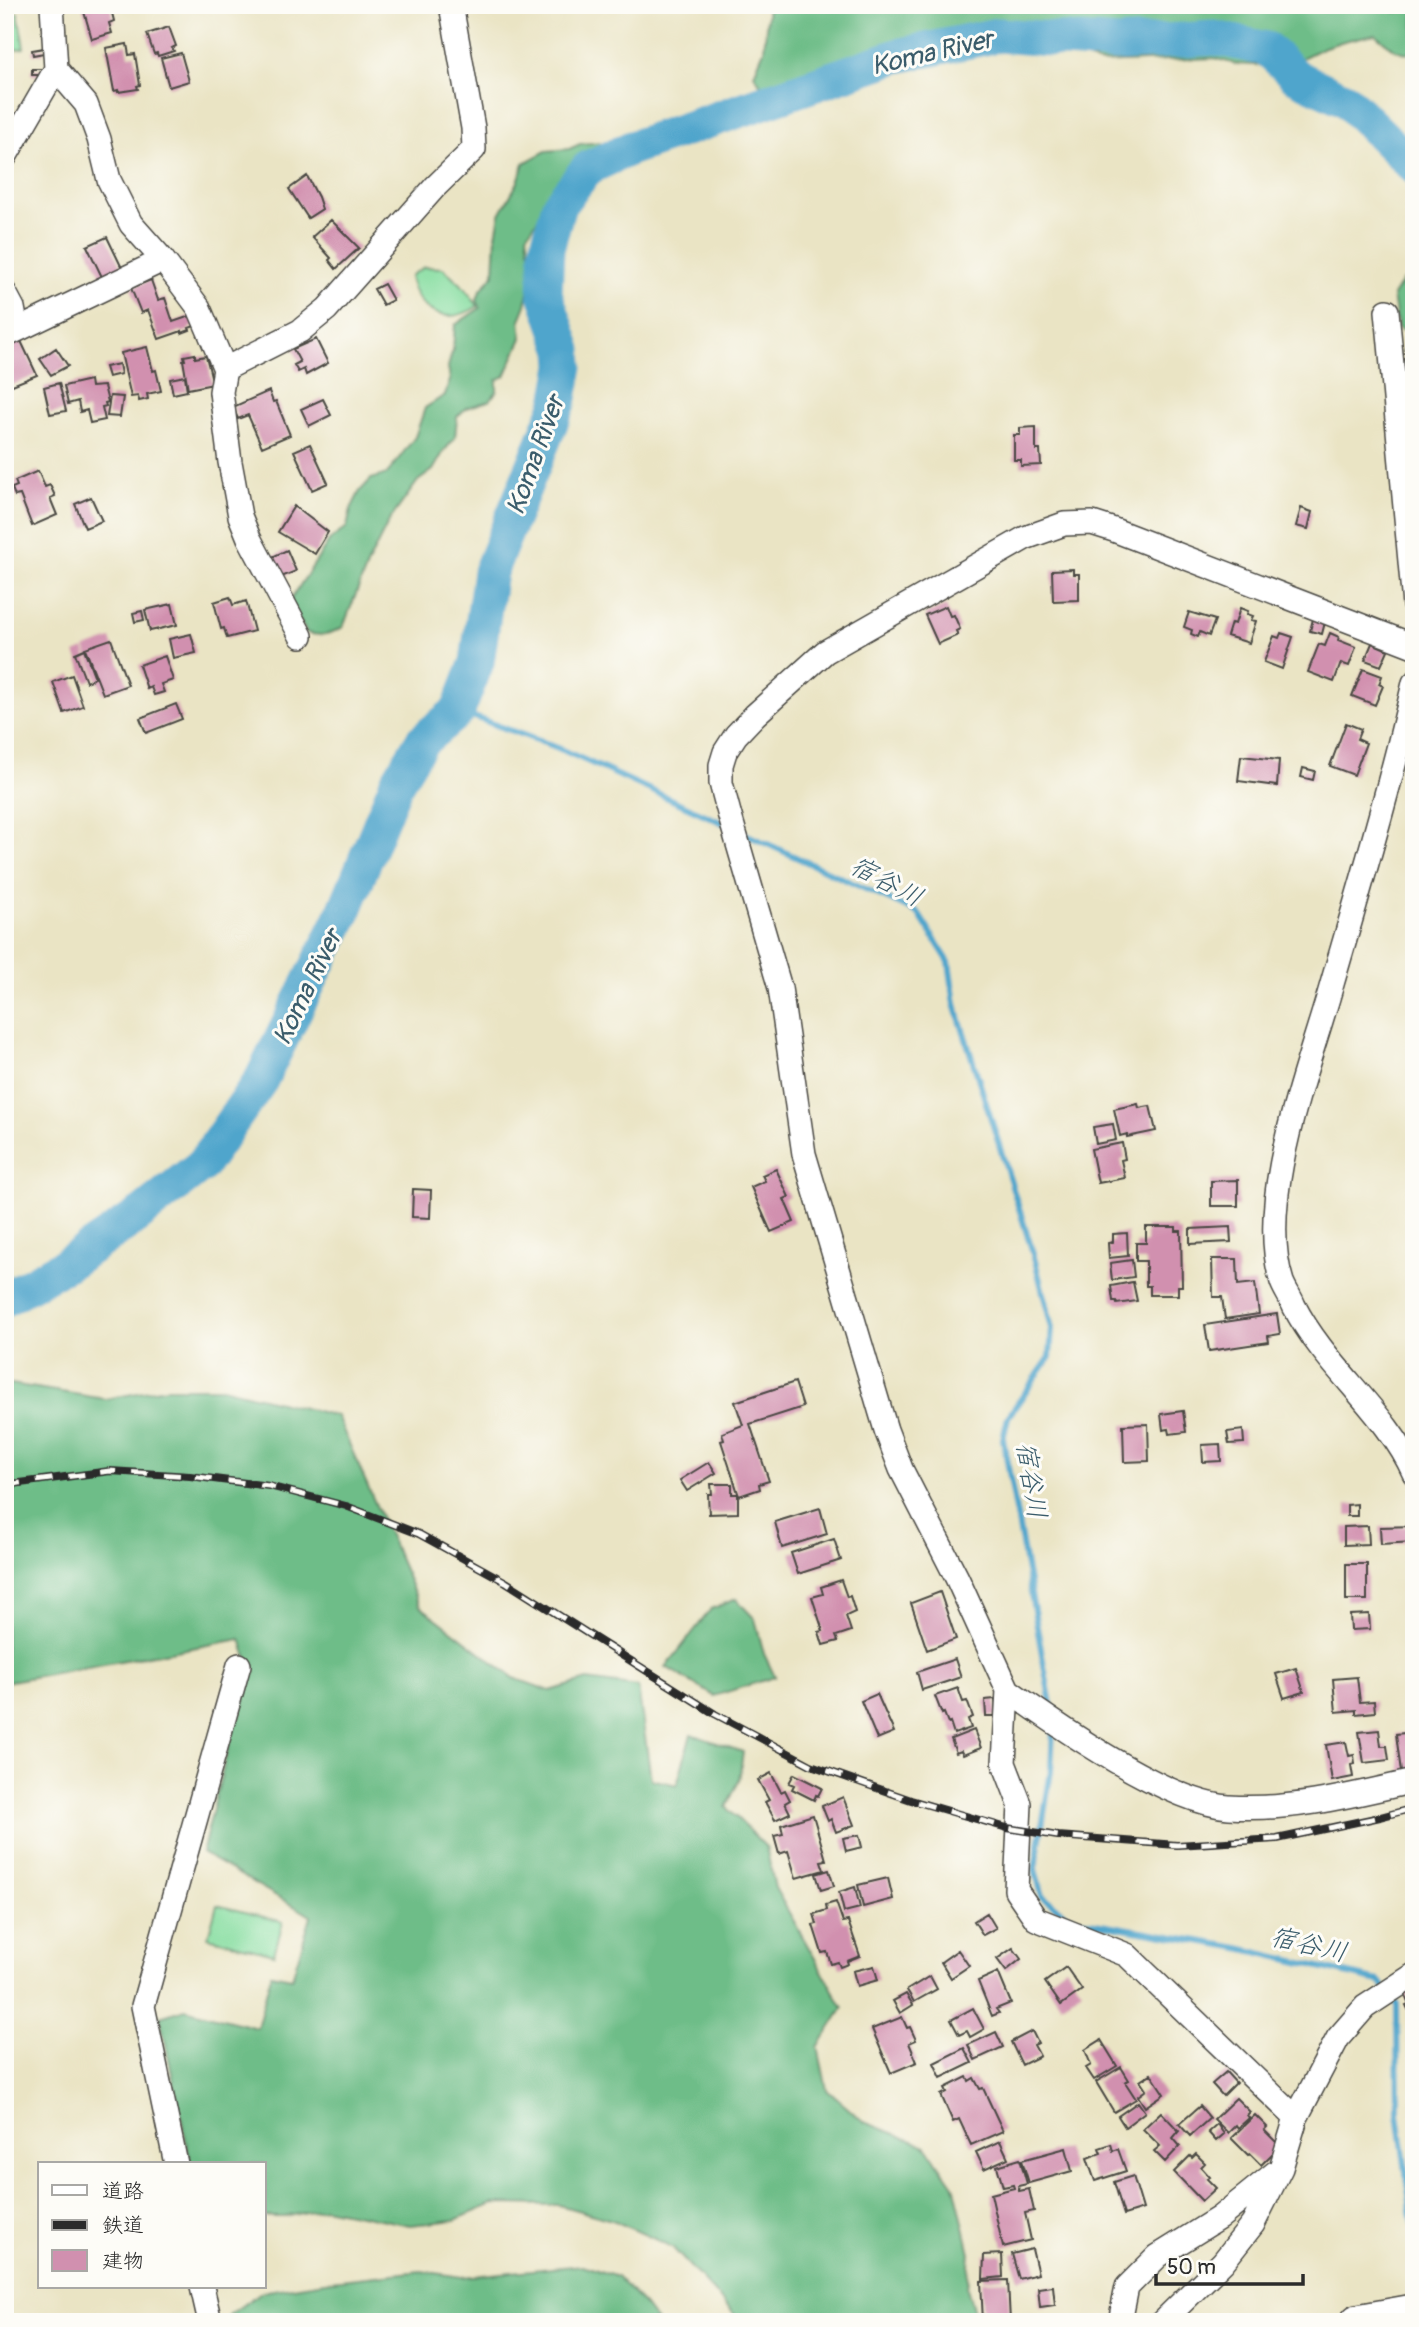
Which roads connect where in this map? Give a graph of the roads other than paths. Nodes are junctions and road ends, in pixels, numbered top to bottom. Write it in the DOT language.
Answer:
graph roads {
  1 [pos="52,5"];
  2 [pos="451,5"];
  3 [pos="56,69"];
  4 [pos="5,157"];
  5 [pos="163,260"];
  6 [pos="5,293"];
  7 [pos="1387,311"];
  8 [pos="11,333"];
  9 [pos="225,369"];
  10 [pos="1414,605"];
  11 [pos="301,636"];
  12 [pos="1414,646"];
  13 [pos="1414,683"];
  14 [pos="1409,724"];
  15 [pos="1414,1473"];
  16 [pos="239,1665"];
  17 [pos="1008,1690"];
  18 [pos="1414,1781"];
  19 [pos="1414,1975"];
  20 [pos="1296,2118"];
  21 [pos="176,2162"];
  22 [pos="1281,2168"];
  23 [pos="202,2288"];
  24 [pos="1414,2312"];
  25 [pos="210,2322"];
  26 [pos="1120,2322"];
  27 [pos="1162,2322"];
  28 [pos="1358,2322"];
  1 -- 3 [label="street"];
  2 -- 9 [label="street"];
  3 -- 4 [label="street"];
  3 -- 5 [label="street"];
  5 -- 8 [label="street"];
  5 -- 9 [label="street"];
  6 -- 8 [label="street"];
  7 -- 10 [label="street"];
  9 -- 11 [label="street"];
  12 -- 17 [label="street"];
  13 -- 14 [label="street"];
  14 -- 15 [label="street"];
  16 -- 21 [label="street"];
  17 -- 18 [label="street"];
  17 -- 20 [label="street"];
  19 -- 20 [label="street"];
  20 -- 22 [label="street"];
  22 -- 26 [label="street"];
  22 -- 27 [label="street"];
  23 -- 25 [label="street"];
  24 -- 28 [label="main road"];
}
